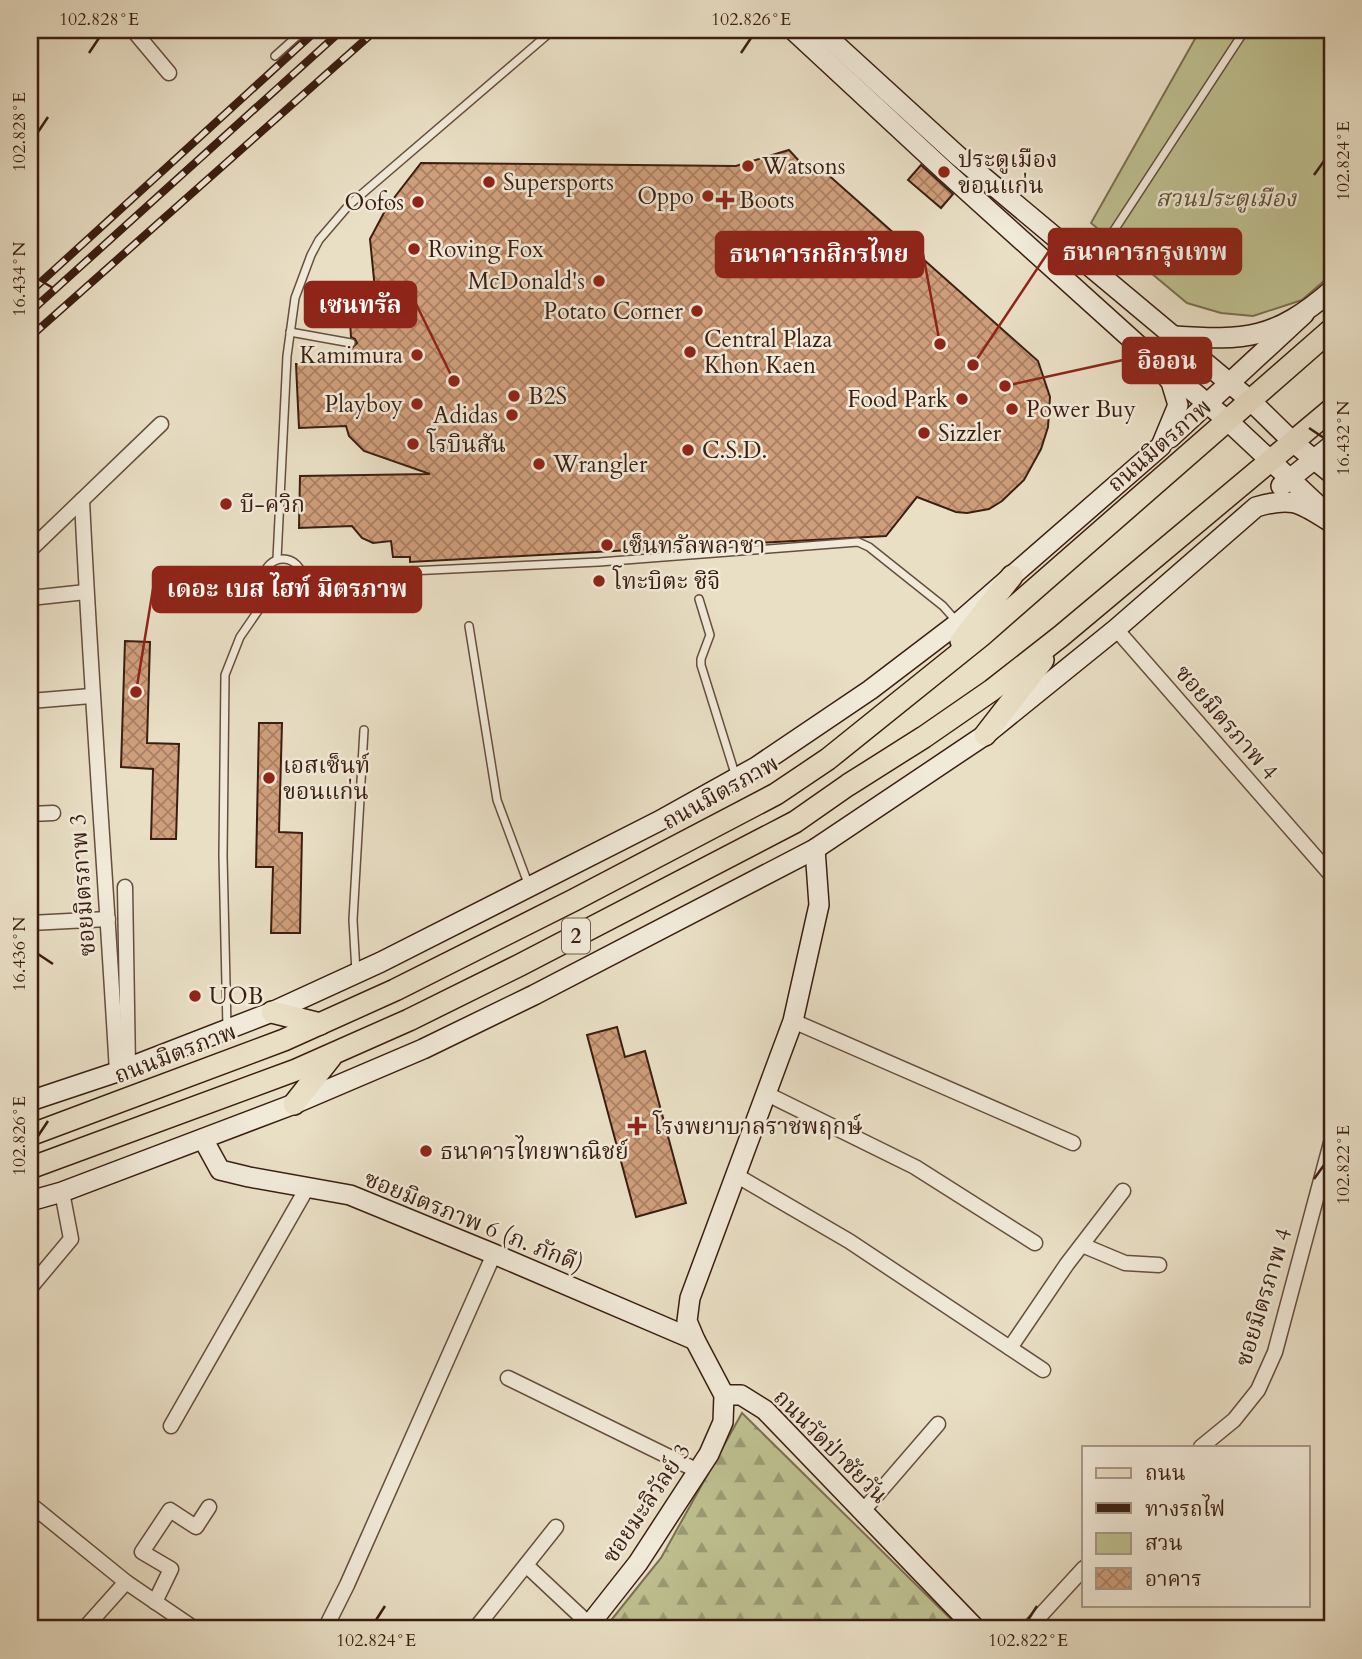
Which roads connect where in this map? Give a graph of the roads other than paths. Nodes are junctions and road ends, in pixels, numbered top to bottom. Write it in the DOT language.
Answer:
graph roads {
  1 [pos="133,30"];
  2 [pos="304,30"];
  3 [pos="553,30"];
  4 [pos="793,30"];
  5 [pos="820,30"];
  6 [pos="1243,31"];
  7 [pos="275,56"];
  8 [pos="169,73"];
  9 [pos="1090,267"];
  10 [pos="1332,290"];
  11 [pos="1304,314"];
  12 [pos="1332,329"];
  13 [pos="290,332"];
  14 [pos="1174,336"];
  15 [pos="351,343"];
  16 [pos="1149,355"];
  17 [pos="1229,383"];
  18 [pos="1251,401"];
  19 [pos="1208,403"];
  20 [pos="1332,409"];
  21 [pos="1227,420"];
  22 [pos="161,424"];
  23 [pos="1294,443"];
  24 [pos="1332,445"];
  25 [pos="1161,446"];
  26 [pos="1314,460"];
  27 [pos="1271,462"];
  28 [pos="1332,474"];
  29 [pos="1290,479"];
  30 [pos="82,500"];
  31 [pos="1256,507"];
  32 [pos="1332,518"];
  33 [pos="1332,523"];
  34 [pos="30,550"];
  35 [pos="277,559"];
  36 [pos="303,576"];
  37 [pos="1012,576"];
  38 [pos="86,592"];
  39 [pos="271,592"];
  40 [pos="30,598"];
  41 [pos="699,599"];
  42 [pos="958,623"];
  43 [pos="469,626"];
  44 [pos="1116,629"];
  45 [pos="1061,636"];
  46 [pos="938,670"];
  47 [pos="91,696"];
  48 [pos="30,701"];
  49 [pos="364,730"];
  50 [pos="985,735"];
  51 [pos="736,778"];
  52 [pos="53,813"];
  53 [pos="30,814"];
  54 [pos="815,849"];
  55 [pos="1332,876"];
  56 [pos="529,886"];
  57 [pos="125,887"];
  58 [pos="108,919"];
  59 [pos="30,923"];
  60 [pos="356,972"];
  61 [pos="272,1012"];
  62 [pos="793,1021"];
  63 [pos="320,1024"];
  64 [pos="227,1028"];
  65 [pos="335,1053"];
  66 [pos="122,1069"];
  67 [pos="765,1093"];
  68 [pos="30,1101"];
  69 [pos="294,1104"];
  70 [pos="30,1135"];
  71 [pos="203,1139"];
  72 [pos="1332,1139"];
  73 [pos="1073,1143"];
  74 [pos="30,1168"];
  75 [pos="734,1174"];
  76 [pos="307,1188"];
  77 [pos="1123,1191"];
  78 [pos="62,1192"];
  79 [pos="30,1201"];
  80 [pos="1035,1243"];
  81 [pos="1082,1245"];
  82 [pos="494,1254"];
  83 [pos="1159,1265"];
  84 [pos="30,1288"];
  85 [pos="695,1340"];
  86 [pos="1010,1348"];
  87 [pos="1043,1370"];
  88 [pos="508,1378"];
  89 [pos="724,1395"];
  90 [pos="938,1424"];
  91 [pos="171,1426"];
  92 [pos="1202,1446"];
  93 [pos="698,1471"];
  94 [pos="30,1504"];
  95 [pos="209,1507"];
  96 [pos="862,1511"];
  97 [pos="556,1527"];
  98 [pos="527,1566"];
  99 [pos="1082,1570"];
  100 [pos="126,1582"];
  101 [pos="155,1602"];
  102 [pos="588,1627"];
  103 [pos="84,1629"];
  104 [pos="195,1629"];
  105 [pos="324,1629"];
  106 [pos="475,1629"];
  107 [pos="976,1629"];
  108 [pos="1028,1629"];
  1 -- 8 [label="street"];
  2 -- 7 [label="lane"];
  3 -- 13 [label="lane"];
  4 -- 16 [label="main road"];
  5 -- 9 [label="main road"];
  6 -- 9 [label="lane"];
  9 -- 14 [label="main road"];
  10 -- 11 [label="main road"];
  11 -- 14 [label="main road"];
  11 -- 17 [label="main road, ถนนมิตรภาพ"];
  12 -- 18 [label="main road, ถนนมิตรภาพ"];
  13 -- 15 [label="lane"];
  13 -- 35 [label="lane"];
  14 -- 17 [label="main road"];
  16 -- 19 [label="main road"];
  16 -- 25 [label="main road"];
  17 -- 18 [label="main road"];
  17 -- 19 [label="main road, ถนนมิตรภาพ"];
  18 -- 21 [label="main road, ถนนมิตรภาพ"];
  18 -- 23 [label="main road"];
  19 -- 21 [label="main road"];
  19 -- 25 [label="main road, ถนนมิตรภาพ"];
  20 -- 23 [label="main road"];
  21 -- 27 [label="main road"];
  21 -- 46 [label="main road, ถนนมิตรภาพ"];
  22 -- 30 [label="street"];
  23 -- 26 [label="main road"];
  23 -- 27 [label="main road"];
  24 -- 26 [label="main road"];
  25 -- 37 [label="main road, ถนนมิตรภาพ"];
  26 -- 28 [label="main road"];
  26 -- 29 [label="main road"];
  27 -- 29 [label="main road"];
  27 -- 45 [label="main road"];
  29 -- 31 [label="main road"];
  29 -- 32 [label="main road"];
  30 -- 34 [label="street"];
  30 -- 38 [label="street, ซอยมิตรภาพ 3"];
  31 -- 33 [label="main road"];
  31 -- 44 [label="main road"];
  35 -- 36 [label="lane"];
  35 -- 39 [label="lane"];
  36 -- 39 [label="lane"];
  36 -- 42 [label="lane"];
  37 -- 42 [label="main road, ถนนมิตรภาพ"];
  37 -- 46 [label="main road"];
  38 -- 40 [label="street"];
  38 -- 47 [label="street, ซอยมิตรภาพ 3"];
  39 -- 64 [label="lane"];
  41 -- 51 [label="lane"];
  42 -- 51 [label="main road, ถนนมิตรภาพ"];
  43 -- 56 [label="lane"];
  44 -- 50 [label="main road"];
  44 -- 55 [label="street, ซอยมิตรภาพ 4"];
  45 -- 50 [label="main road"];
  45 -- 65 [label="main road, 2"];
  46 -- 63 [label="main road, ถนนมิตรภาพ / 2"];
  47 -- 48 [label="street"];
  47 -- 58 [label="street, ซอยมิตรภาพ 3"];
  49 -- 60 [label="lane"];
  50 -- 54 [label="main road"];
  51 -- 56 [label="main road, ถนนมิตรภาพ"];
  52 -- 53 [label="street"];
  54 -- 62 [label="main road"];
  54 -- 69 [label="main road, 2"];
  56 -- 60 [label="main road, ถนนมิตรภาพ"];
  57 -- 66 [label="street"];
  58 -- 59 [label="street"];
  58 -- 66 [label="street, ซอยมิตรภาพ 3"];
  60 -- 61 [label="main road, ถนนมิตรภาพ"];
  61 -- 63 [label="main road"];
  61 -- 64 [label="main road, ถนนมิตรภาพ"];
  62 -- 67 [label="main road"];
  62 -- 73 [label="street"];
  63 -- 70 [label="main road, ถนนมิตรภาพ / 2"];
  64 -- 66 [label="main road, ถนนมิตรภาพ"];
  65 -- 69 [label="main road"];
  65 -- 74 [label="main road, 2"];
  66 -- 68 [label="main road, ถนนมิตรภาพ"];
  67 -- 75 [label="main road"];
  67 -- 80 [label="street"];
  69 -- 71 [label="main road, 2"];
  71 -- 76 [label="main road, ซอยมิตรภาพ 6 (ภ. ภักดี)"];
  71 -- 78 [label="main road, 2"];
  72 -- 92 [label="street, ซอยมิตรภาพ 4"];
  75 -- 85 [label="main road"];
  75 -- 86 [label="street"];
  76 -- 82 [label="main road, ซอยมิตรภาพ 6 (ภ. ภักดี)"];
  76 -- 91 [label="street"];
  77 -- 81 [label="street"];
  78 -- 79 [label="main road, 2"];
  78 -- 84 [label="street"];
  81 -- 83 [label="street"];
  81 -- 86 [label="street"];
  82 -- 85 [label="main road, ซอยมิตรภาพ 6 (ภ. ภักดี)"];
  82 -- 105 [label="street"];
  85 -- 89 [label="main road"];
  86 -- 87 [label="street"];
  88 -- 93 [label="street"];
  89 -- 93 [label="main road, ซอยมะลิวัลย์ 3"];
  89 -- 96 [label="main road, ถนนวัดป่าชัยวัน"];
  90 -- 96 [label="street"];
  93 -- 102 [label="main road, ซอยมะลิวัลย์ 3"];
  94 -- 100 [label="street"];
  95 -- 101 [label="street"];
  96 -- 107 [label="main road, ถนนวัดป่าชัยวัน"];
  97 -- 98 [label="street"];
  98 -- 102 [label="street"];
  98 -- 106 [label="street"];
  99 -- 108 [label="street"];
  100 -- 101 [label="street"];
  100 -- 103 [label="street"];
  101 -- 104 [label="street"];
}
